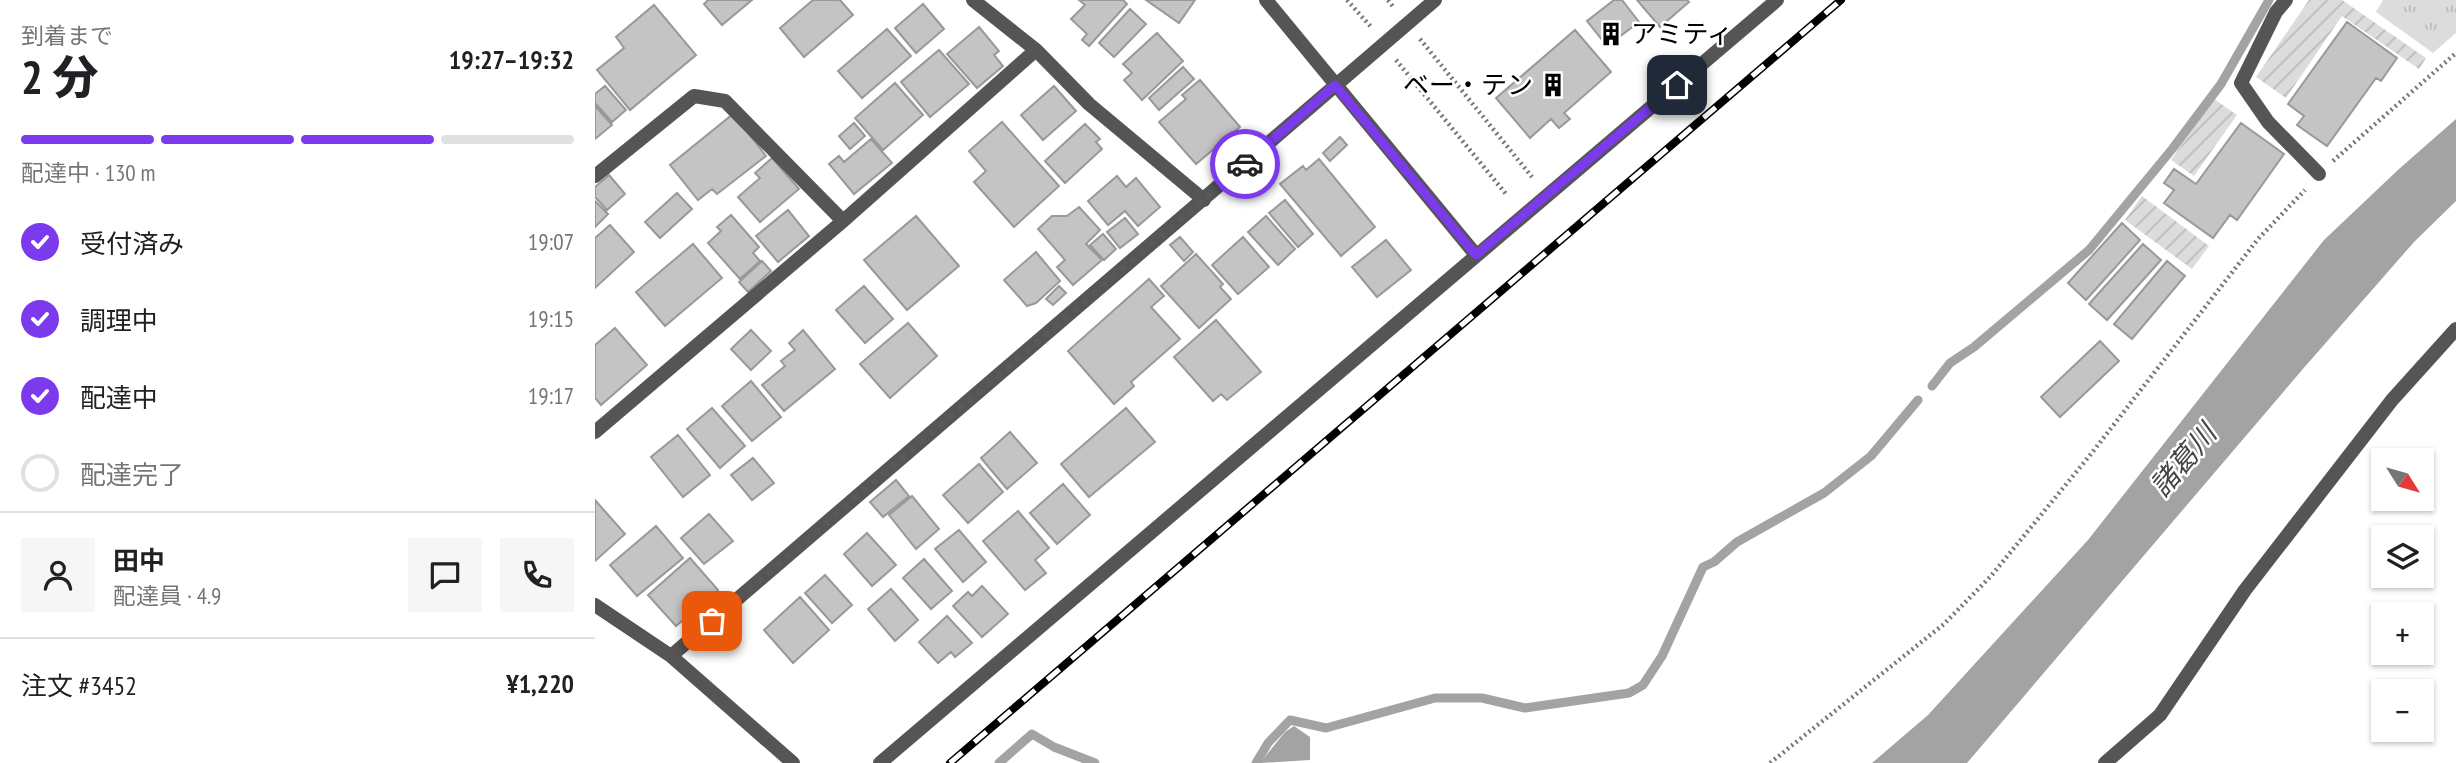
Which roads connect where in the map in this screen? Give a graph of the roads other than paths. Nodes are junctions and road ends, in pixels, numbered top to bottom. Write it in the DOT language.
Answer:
graph roads {
  1 [pos="973,0"];
  2 [pos="1266,0"];
  3 [pos="1435,0"];
  4 [pos="1777,0"];
  5 [pos="2287,0"];
  6 [pos="1036,50"];
  7 [pos="1335,85"];
  8 [pos="2319,174"];
  9 [pos="595,176"];
  10 [pos="1204,200"];
  11 [pos="843,220"];
  12 [pos="1476,255"];
  13 [pos="2456,329"];
  14 [pos="595,432"];
  15 [pos="595,605"];
  16 [pos="671,656"];
  17 [pos="793,763"];
  18 [pos="880,763"];
  19 [pos="2105,763"];
  1 -- 6 [label="street"];
  2 -- 7 [label="street"];
  3 -- 7 [label="street"];
  4 -- 12 [label="street"];
  5 -- 8 [label="street"];
  6 -- 10 [label="street"];
  6 -- 11 [label="street"];
  7 -- 10 [label="street"];
  7 -- 12 [label="street"];
  9 -- 11 [label="street"];
  10 -- 16 [label="street"];
  11 -- 14 [label="street"];
  12 -- 18 [label="street"];
  13 -- 19 [label="street"];
  15 -- 16 [label="street"];
  16 -- 17 [label="street"];
}
